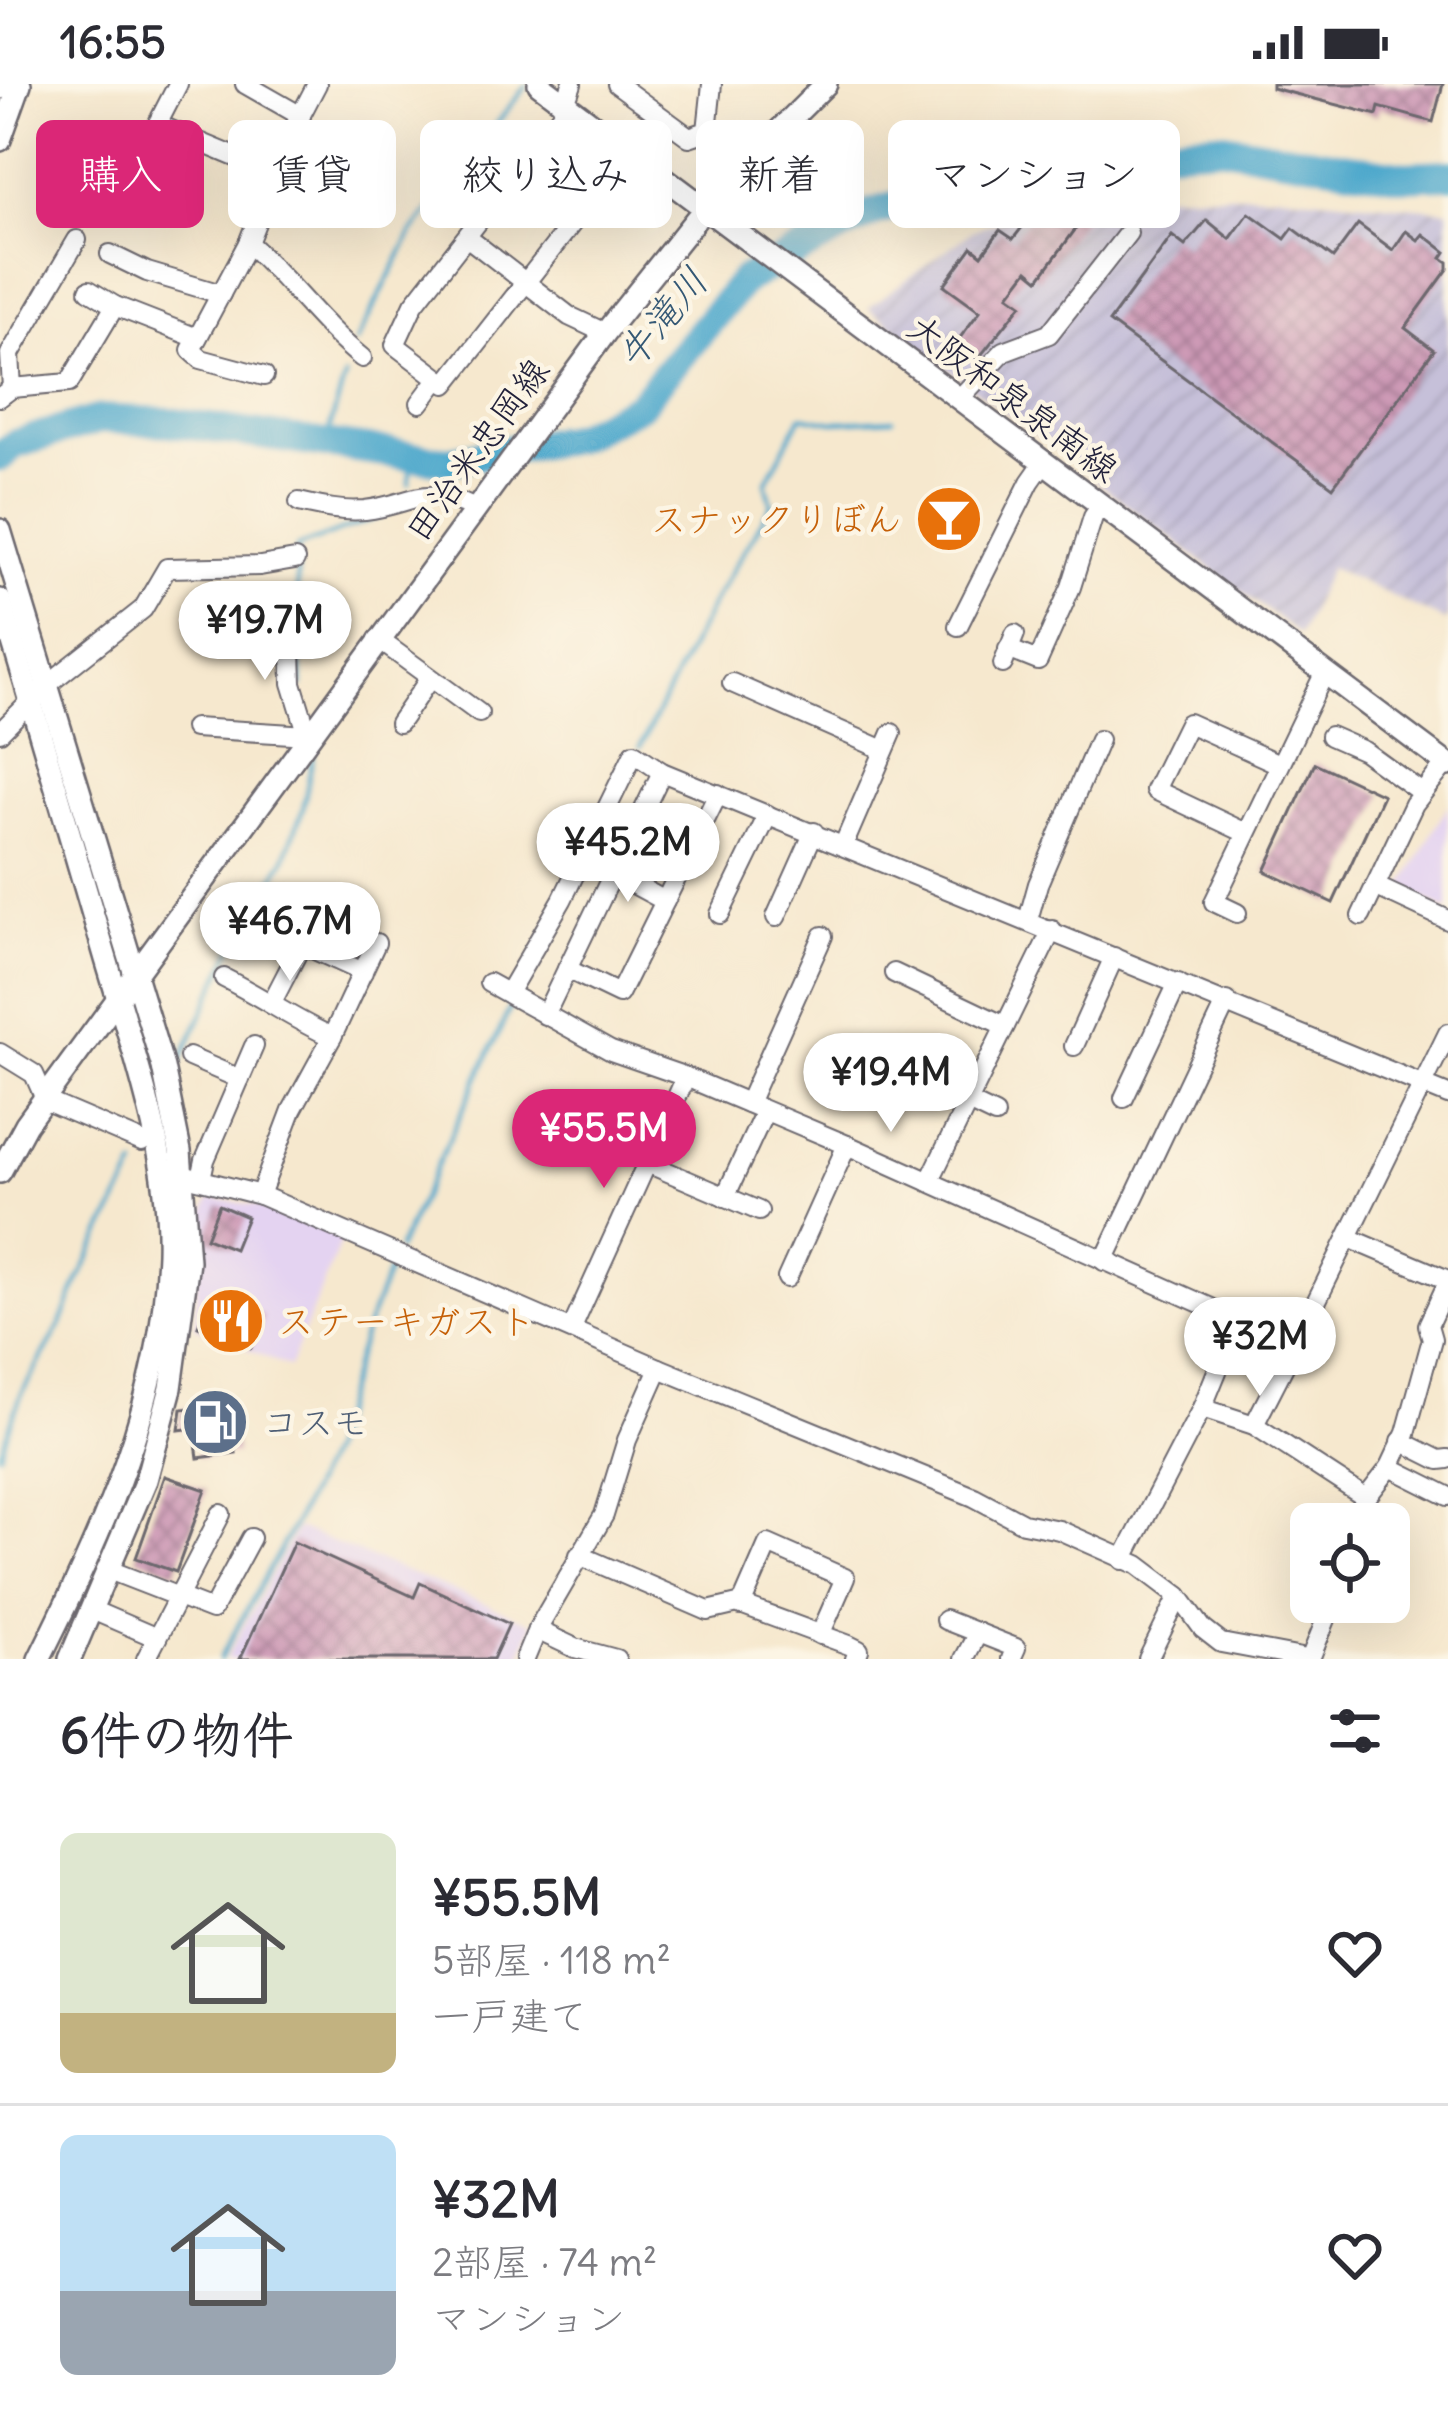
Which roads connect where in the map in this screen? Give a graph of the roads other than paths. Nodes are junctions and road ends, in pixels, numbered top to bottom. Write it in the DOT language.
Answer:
graph roads {
  1 [pos="20,84"];
  2 [pos="178,84"];
  3 [pos="245,84"];
  4 [pos="317,84"];
  5 [pos="538,84"];
  6 [pos="617,84"];
  7 [pos="712,84"];
  8 [pos="826,84"];
  9 [pos="568,94"];
  10 [pos="301,116"];
  11 [pos="161,120"];
  12 [pos="299,120"];
  13 [pos="595,120"];
  14 [pos="791,120"];
  15 [pos="0,140"];
  16 [pos="696,218"];
  17 [pos="254,228"];
  18 [pos="569,228"];
  19 [pos="732,228"];
  20 [pos="1128,233"];
  21 [pos="468,238"];
  22 [pos="77,240"];
  23 [pos="248,243"];
  24 [pos="110,254"];
  25 [pos="526,284"];
  26 [pos="89,290"];
  27 [pos="221,294"];
  28 [pos="115,306"];
  29 [pos="605,334"];
  30 [pos="197,338"];
  31 [pos="362,358"];
  32 [pos="264,376"];
  33 [pos="438,379"];
  34 [pos="6,393"];
  35 [pos="959,399"];
  36 [pos="420,403"];
  37 [pos="1044,462"];
  38 [pos="299,502"];
  39 [pos="1101,505"];
  40 [pos="475,509"];
  41 [pos="0,530"];
  42 [pos="295,560"];
  43 [pos="0,600"];
  44 [pos="290,620"];
  45 [pos="958,626"];
  46 [pos="377,639"];
  47 [pos="291,642"];
  48 [pos="209,643"];
  49 [pos="1009,649"];
  50 [pos="1324,672"];
  51 [pos="430,678"];
  52 [pos="732,682"];
  53 [pos="39,693"];
  54 [pos="478,712"];
  55 [pos="399,723"];
  56 [pos="194,728"];
  57 [pos="0,732"];
  58 [pos="308,735"];
  59 [pos="1330,736"];
  60 [pos="1099,740"];
  61 [pos="1279,764"];
  62 [pos="1447,764"];
  63 [pos="662,772"];
  64 [pos="1422,793"];
  65 [pos="718,794"];
  66 [pos="768,815"];
  67 [pos="814,832"];
  68 [pos="1246,833"];
  69 [pos="844,844"];
  70 [pos="614,873"];
  71 [pos="1375,886"];
  72 [pos="665,901"];
  73 [pos="1237,913"];
  74 [pos="720,914"];
  75 [pos="1360,916"];
  76 [pos="776,917"];
  77 [pos="1028,920"];
  78 [pos="1448,920"];
  79 [pos="266,928"];
  80 [pos="1052,931"];
  81 [pos="823,936"];
  82 [pos="376,943"];
  83 [pos="302,944"];
  84 [pos="1114,957"];
  85 [pos="567,969"];
  86 [pos="363,972"];
  87 [pos="894,973"];
  88 [pos="136,976"];
  89 [pos="224,978"];
  90 [pos="1178,982"];
  91 [pos="489,983"];
  92 [pos="513,997"];
  93 [pos="119,999"];
  94 [pos="1227,1001"];
  95 [pos="271,1004"];
  96 [pos="545,1015"];
  97 [pos="1005,1026"];
  98 [pos="1448,1034"];
  99 [pos="332,1037"];
  100 [pos="254,1046"];
  101 [pos="1074,1046"];
  102 [pos="0,1052"];
  103 [pos="188,1057"];
  104 [pos="686,1077"];
  105 [pos="240,1079"];
  106 [pos="1425,1085"];
  107 [pos="1448,1095"];
  108 [pos="1124,1098"];
  109 [pos="46,1101"];
  110 [pos="968,1102"];
  111 [pos="756,1107"];
  112 [pos="995,1115"];
  113 [pos="142,1142"];
  114 [pos="847,1144"];
  115 [pos="646,1163"];
  116 [pos="0,1172"];
  117 [pos="181,1177"];
  118 [pos="929,1181"];
  119 [pos="260,1195"];
  120 [pos="725,1197"];
  121 [pos="760,1211"];
  122 [pos="1349,1238"];
  123 [pos="1104,1262"];
  124 [pos="787,1278"];
  125 [pos="1448,1281"];
  126 [pos="1238,1321"];
  127 [pos="572,1328"];
  128 [pos="1294,1347"];
  129 [pos="658,1367"];
  130 [pos="1202,1408"];
  131 [pos="1254,1425"];
  132 [pos="1401,1441"];
  133 [pos="1448,1459"];
  134 [pos="1390,1466"];
  135 [pos="1448,1496"];
  136 [pos="1366,1498"];
  137 [pos="1364,1503"];
  138 [pos="221,1514"];
  139 [pos="251,1538"];
  140 [pos="579,1556"];
  141 [pos="1124,1560"];
  142 [pos="110,1570"];
  143 [pos="1178,1596"];
  144 [pos="178,1597"];
  145 [pos="741,1606"];
  146 [pos="92,1610"];
  147 [pos="946,1620"];
  148 [pos="1323,1623"];
  149 [pos="537,1630"];
  150 [pos="978,1634"];
  151 [pos="820,1635"];
  152 [pos="157,1638"];
  153 [pos="39,1659"];
  154 [pos="70,1659"];
  155 [pos="146,1659"];
  156 [pos="524,1659"];
  157 [pos="616,1659"];
  158 [pos="855,1659"];
  159 [pos="964,1659"];
  160 [pos="1011,1659"];
  161 [pos="1148,1659"];
  162 [pos="1305,1659"];
  1 -- 15 [label="main road"];
  2 -- 11 [label="street"];
  3 -- 10 [label="street"];
  4 -- 10 [label="street"];
  5 -- 9 [label="main road, 大阪和泉泉南線"];
  6 -- 7 [label="street"];
  8 -- 14 [label="main road, 田治米忠岡線"];
  9 -- 13 [label="main road, 大阪和泉泉南線"];
  9 -- 21 [label="street"];
  10 -- 12 [label="street"];
  16 -- 29 [label="main road, 田治米忠岡線"];
  17 -- 23 [label="street"];
  18 -- 25 [label="street"];
  19 -- 35 [label="main road, 大阪和泉泉南線"];
  20 -- 35 [label="street"];
  21 -- 25 [label="street"];
  21 -- 33 [label="street"];
  22 -- 34 [label="street"];
  23 -- 27 [label="street"];
  23 -- 31 [label="street"];
  24 -- 27 [label="street"];
  25 -- 29 [label="street"];
  25 -- 33 [label="street"];
  26 -- 28 [label="street"];
  27 -- 30 [label="street"];
  28 -- 30 [label="street"];
  28 -- 34 [label="street"];
  29 -- 40 [label="main road, 田治米忠岡線"];
  30 -- 32 [label="street"];
  33 -- 36 [label="street"];
  35 -- 37 [label="main road, 大阪和泉泉南線"];
  37 -- 39 [label="main road, 大阪和泉泉南線"];
  37 -- 45 [label="street"];
  38 -- 40 [label="street"];
  39 -- 49 [label="street"];
  39 -- 50 [label="main road, 大阪和泉泉南線"];
  40 -- 46 [label="main road, 田治米忠岡線"];
  41 -- 53 [label="main road"];
  42 -- 53 [label="street"];
  43 -- 53 [label="main road"];
  44 -- 47 [label="street"];
  46 -- 51 [label="street"];
  46 -- 58 [label="main road, 田治米忠岡線"];
  47 -- 48 [label="street"];
  47 -- 58 [label="street"];
  50 -- 61 [label="street"];
  50 -- 62 [label="main road, 大阪和泉泉南線"];
  51 -- 54 [label="street"];
  51 -- 55 [label="street"];
  52 -- 69 [label="street"];
  53 -- 57 [label="street"];
  53 -- 88 [label="main road"];
  53 -- 93 [label="main road"];
  56 -- 58 [label="street"];
  58 -- 88 [label="main road, 田治米忠岡線"];
  59 -- 64 [label="street"];
  60 -- 77 [label="street"];
  61 -- 68 [label="street"];
  61 -- 68 [label="street"];
  62 -- 64 [label="street"];
  63 -- 65 [label="street"];
  63 -- 70 [label="street"];
  63 -- 92 [label="street"];
  64 -- 71 [label="street"];
  65 -- 66 [label="street"];
  65 -- 72 [label="street"];
  66 -- 67 [label="street"];
  66 -- 74 [label="street"];
  67 -- 69 [label="street"];
  67 -- 76 [label="street"];
  68 -- 73 [label="street"];
  69 -- 77 [label="street"];
  70 -- 72 [label="street"];
  70 -- 85 [label="street"];
  71 -- 75 [label="street"];
  71 -- 78 [label="street"];
  72 -- 85 [label="street"];
  77 -- 80 [label="street"];
  79 -- 83 [label="street"];
  80 -- 84 [label="street"];
  80 -- 97 [label="street"];
  81 -- 111 [label="street"];
  82 -- 86 [label="street"];
  83 -- 86 [label="street"];
  83 -- 95 [label="street"];
  84 -- 90 [label="street"];
  84 -- 101 [label="street"];
  85 -- 96 [label="street"];
  86 -- 99 [label="street"];
  87 -- 97 [label="street"];
  88 -- 93 [label="main road, 田治米忠岡線"];
  88 -- 117 [label="main road"];
  89 -- 95 [label="street"];
  90 -- 94 [label="street"];
  90 -- 108 [label="street"];
  91 -- 92 [label="street"];
  92 -- 96 [label="street"];
  93 -- 109 [label="main road, 田治米忠岡線"];
  93 -- 117 [label="main road"];
  94 -- 106 [label="street"];
  94 -- 123 [label="street"];
  95 -- 99 [label="street"];
  96 -- 104 [label="street"];
  97 -- 110 [label="street"];
  98 -- 106 [label="street"];
  99 -- 119 [label="street"];
  100 -- 105 [label="street"];
  102 -- 109 [label="street"];
  103 -- 105 [label="street"];
  104 -- 111 [label="street"];
  104 -- 115 [label="street"];
  105 -- 117 [label="street"];
  106 -- 107 [label="street"];
  106 -- 122 [label="street"];
  109 -- 113 [label="street"];
  109 -- 116 [label="main road, 田治米忠岡線"];
  110 -- 112 [label="street"];
  110 -- 118 [label="street"];
  111 -- 114 [label="street"];
  111 -- 120 [label="street"];
  114 -- 118 [label="street"];
  114 -- 124 [label="street"];
  115 -- 120 [label="street"];
  115 -- 127 [label="street"];
  117 -- 119 [label="street"];
  117 -- 142 [label="main road"];
  117 -- 153 [label="main road"];
  118 -- 123 [label="street"];
  119 -- 127 [label="street"];
  120 -- 121 [label="street"];
  122 -- 125 [label="street"];
  122 -- 128 [label="street"];
  123 -- 126 [label="street"];
  125 -- 132 [label="street"];
  126 -- 128 [label="street"];
  126 -- 130 [label="street"];
  127 -- 129 [label="street"];
  128 -- 131 [label="street"];
  129 -- 140 [label="street"];
  129 -- 141 [label="street"];
  130 -- 131 [label="street"];
  130 -- 141 [label="street"];
  131 -- 136 [label="street"];
  132 -- 133 [label="street"];
  132 -- 134 [label="street"];
  134 -- 135 [label="street"];
  134 -- 136 [label="street"];
  136 -- 137 [label="street"];
  138 -- 144 [label="street"];
  139 -- 144 [label="street"];
  140 -- 145 [label="street"];
  140 -- 149 [label="street"];
  141 -- 143 [label="street"];
  142 -- 144 [label="street"];
  142 -- 146 [label="main road"];
  143 -- 161 [label="street"];
  143 -- 162 [label="street"];
  144 -- 152 [label="street"];
  145 -- 151 [label="street"];
  145 -- 151 [label="street"];
  146 -- 152 [label="street"];
  146 -- 154 [label="main road"];
  147 -- 150 [label="street"];
  148 -- 162 [label="street"];
  149 -- 156 [label="street"];
  149 -- 157 [label="street"];
  150 -- 159 [label="street"];
  150 -- 160 [label="street"];
  151 -- 158 [label="street"];
  152 -- 155 [label="street"];
}
